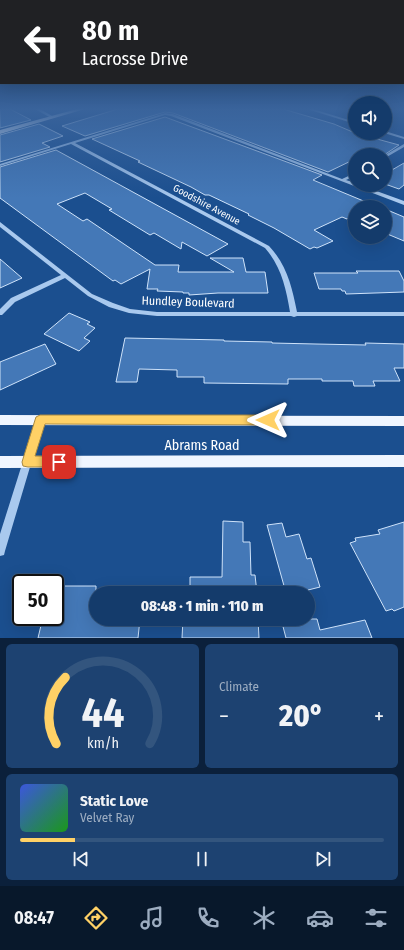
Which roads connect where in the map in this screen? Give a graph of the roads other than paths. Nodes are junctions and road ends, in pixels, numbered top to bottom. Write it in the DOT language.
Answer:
graph roads {
  1 [pos="84,139"];
  2 [pos="235,139"];
  3 [pos="71,143"];
  4 [pos="404,145"];
  5 [pos="392,153"];
  6 [pos="0,165"];
  7 [pos="348,178"];
  8 [pos="343,180"];
  9 [pos="348,182"];
  10 [pos="375,192"];
  11 [pos="404,203"];
  12 [pos="0,224"];
  13 [pos="65,276"];
  14 [pos="0,312"];
  15 [pos="294,314"];
  16 [pos="404,314"];
  17 [pos="0,420"];
  18 [pos="40,420"];
  19 [pos="404,421"];
  20 [pos="404,461"];
  21 [pos="0,462"];
  22 [pos="28,462"];
  23 [pos="0,551"];
  1 -- 3 [label="street"];
  2 -- 8 [label="street"];
  3 -- 6 [label="street"];
  3 -- 15 [label="street, Goodshire Avenue"];
  4 -- 5 [label="street"];
  7 -- 8 [label="street"];
  8 -- 9 [label="street"];
  10 -- 11 [label="street"];
  12 -- 13 [label="street, Hundley Boulevard"];
  13 -- 14 [label="street"];
  13 -- 15 [label="street, Hundley Boulevard"];
  15 -- 16 [label="street, Hundley Boulevard"];
  17 -- 18 [label="main road, Abrams Road"];
  18 -- 19 [label="main road, Abrams Road"];
  18 -- 22 [label="street"];
  20 -- 22 [label="main road, Abrams Road"];
  21 -- 22 [label="main road, Abrams Road"];
  22 -- 23 [label="street"];
}
